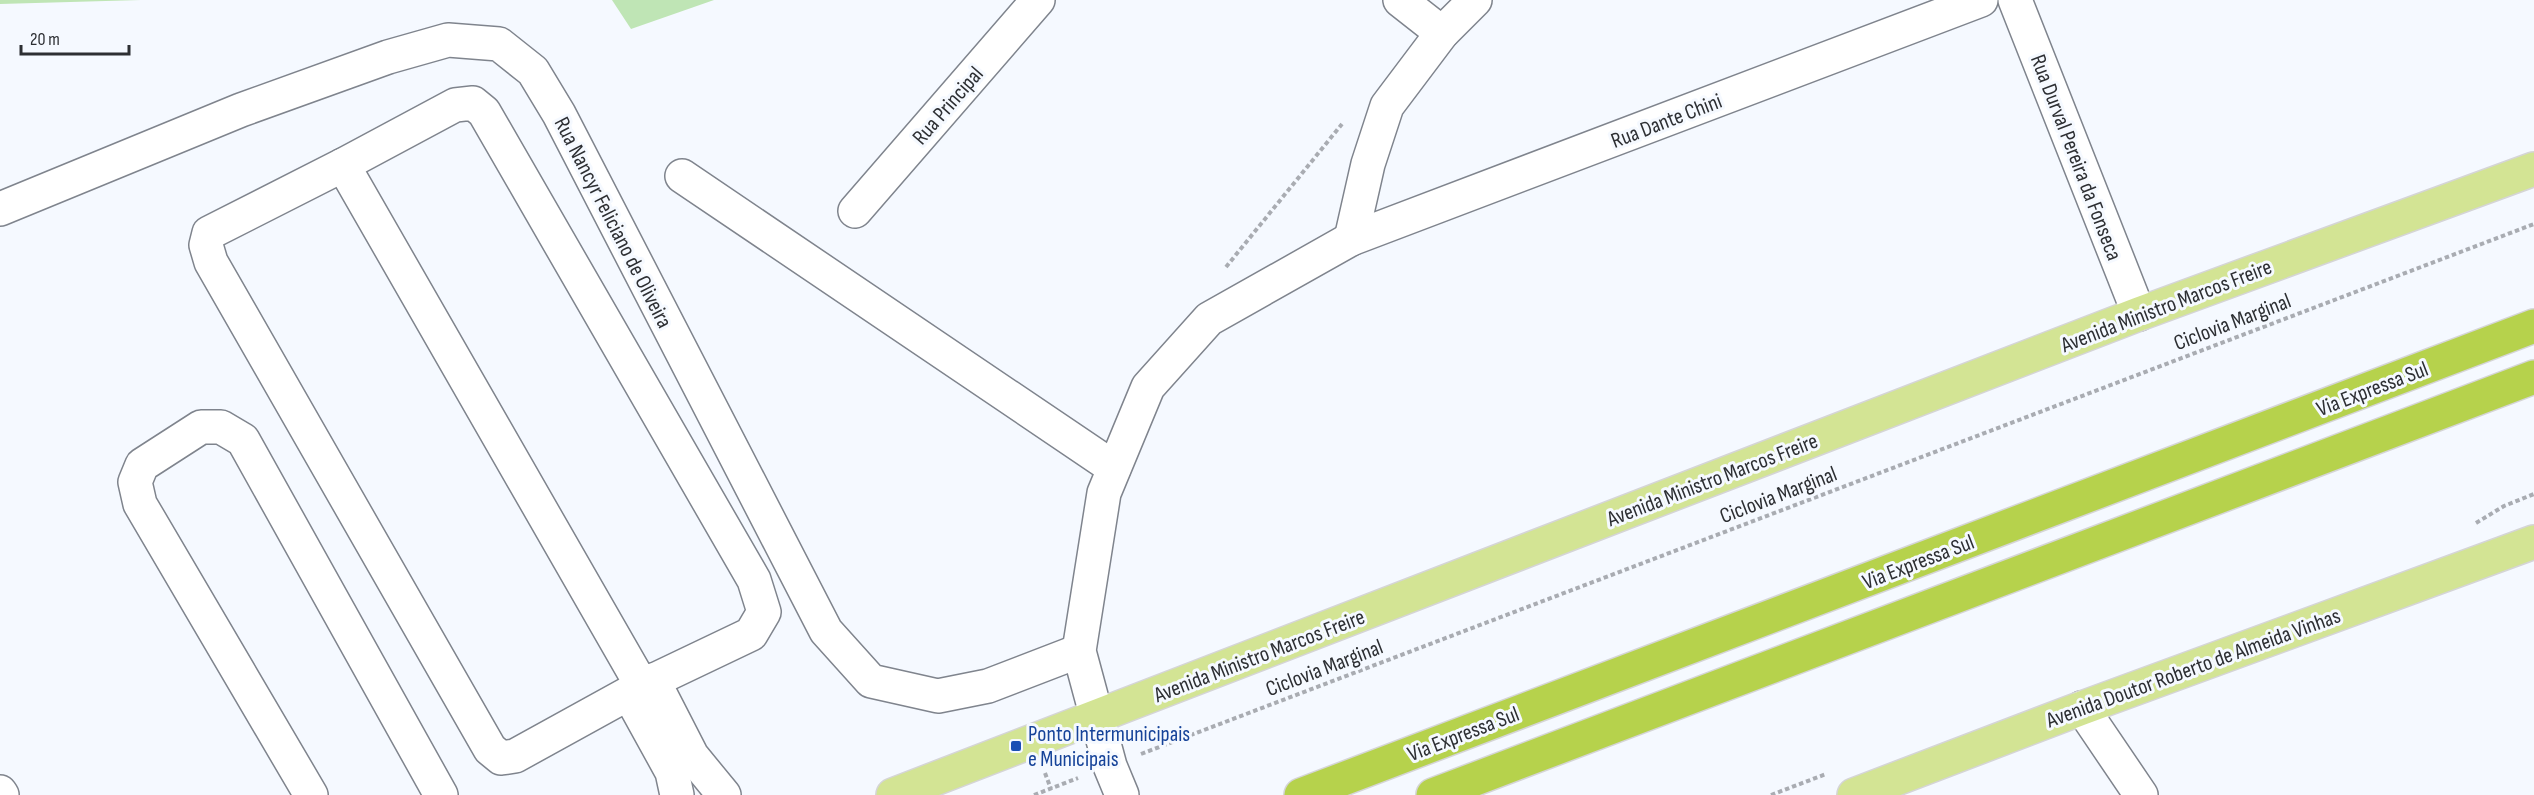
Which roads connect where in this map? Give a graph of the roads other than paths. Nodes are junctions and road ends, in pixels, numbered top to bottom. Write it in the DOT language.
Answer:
graph roads {
  1 [pos="1038,0"];
  2 [pos="1400,0"];
  3 [pos="1475,0"];
  4 [pos="1981,0"];
  5 [pos="2015,0"];
  6 [pos="1442,33"];
  7 [pos="343,165"];
  8 [pos="2534,169"];
  9 [pos="682,176"];
  10 [pos="0,209"];
  11 [pos="855,210"];
  12 [pos="1351,239"];
  13 [pos="2139,314"];
  14 [pos="2534,326"];
  15 [pos="2534,377"];
  16 [pos="1114,468"];
  17 [pos="2534,542"];
  18 [pos="1079,651"];
  19 [pos="641,687"];
  20 [pos="2082,708"];
  21 [pos="1096,718"];
  22 [pos="1116,780"];
  23 [pos="311,795"];
  24 [pos="441,795"];
  25 [pos="677,795"];
  26 [pos="724,795"];
  27 [pos="893,795"];
  28 [pos="1301,795"];
  29 [pos="1433,795"];
  30 [pos="1854,795"];
  31 [pos="2141,795"];
  1 -- 11 [label="street, Rua Principal"];
  2 -- 6 [label="street"];
  3 -- 6 [label="street"];
  4 -- 12 [label="street, Rua Dante Chini"];
  5 -- 13 [label="street, Rua Durval Pereira da Fonseca"];
  6 -- 12 [label="street"];
  7 -- 19 [label="street"];
  7 -- 19 [label="street"];
  7 -- 19 [label="street"];
  8 -- 13 [label="main road, Avenida Ministro Marcos Freire"];
  9 -- 16 [label="street"];
  10 -- 18 [label="street, Rua Nancyr Feliciano de Oliveira"];
  12 -- 16 [label="street, Rua Dante Chini"];
  13 -- 21 [label="main road, Avenida Ministro Marcos Freire"];
  14 -- 28 [label="highway, Via Expressa Sul"];
  15 -- 29 [label="highway, Via Expressa Sul"];
  16 -- 18 [label="street, Rua Dante Chini"];
  17 -- 20 [label="main road, Avenida Doutor Roberto de Almeida Vinhas"];
  18 -- 21 [label="street"];
  19 -- 25 [label="street"];
  19 -- 26 [label="street"];
  20 -- 30 [label="main road, Avenida Doutor Roberto de Almeida Vinhas"];
  20 -- 31 [label="street"];
  21 -- 22 [label="street"];
  21 -- 27 [label="main road, Avenida Ministro Marcos Freire"];
  23 -- 24 [label="street"];
}
